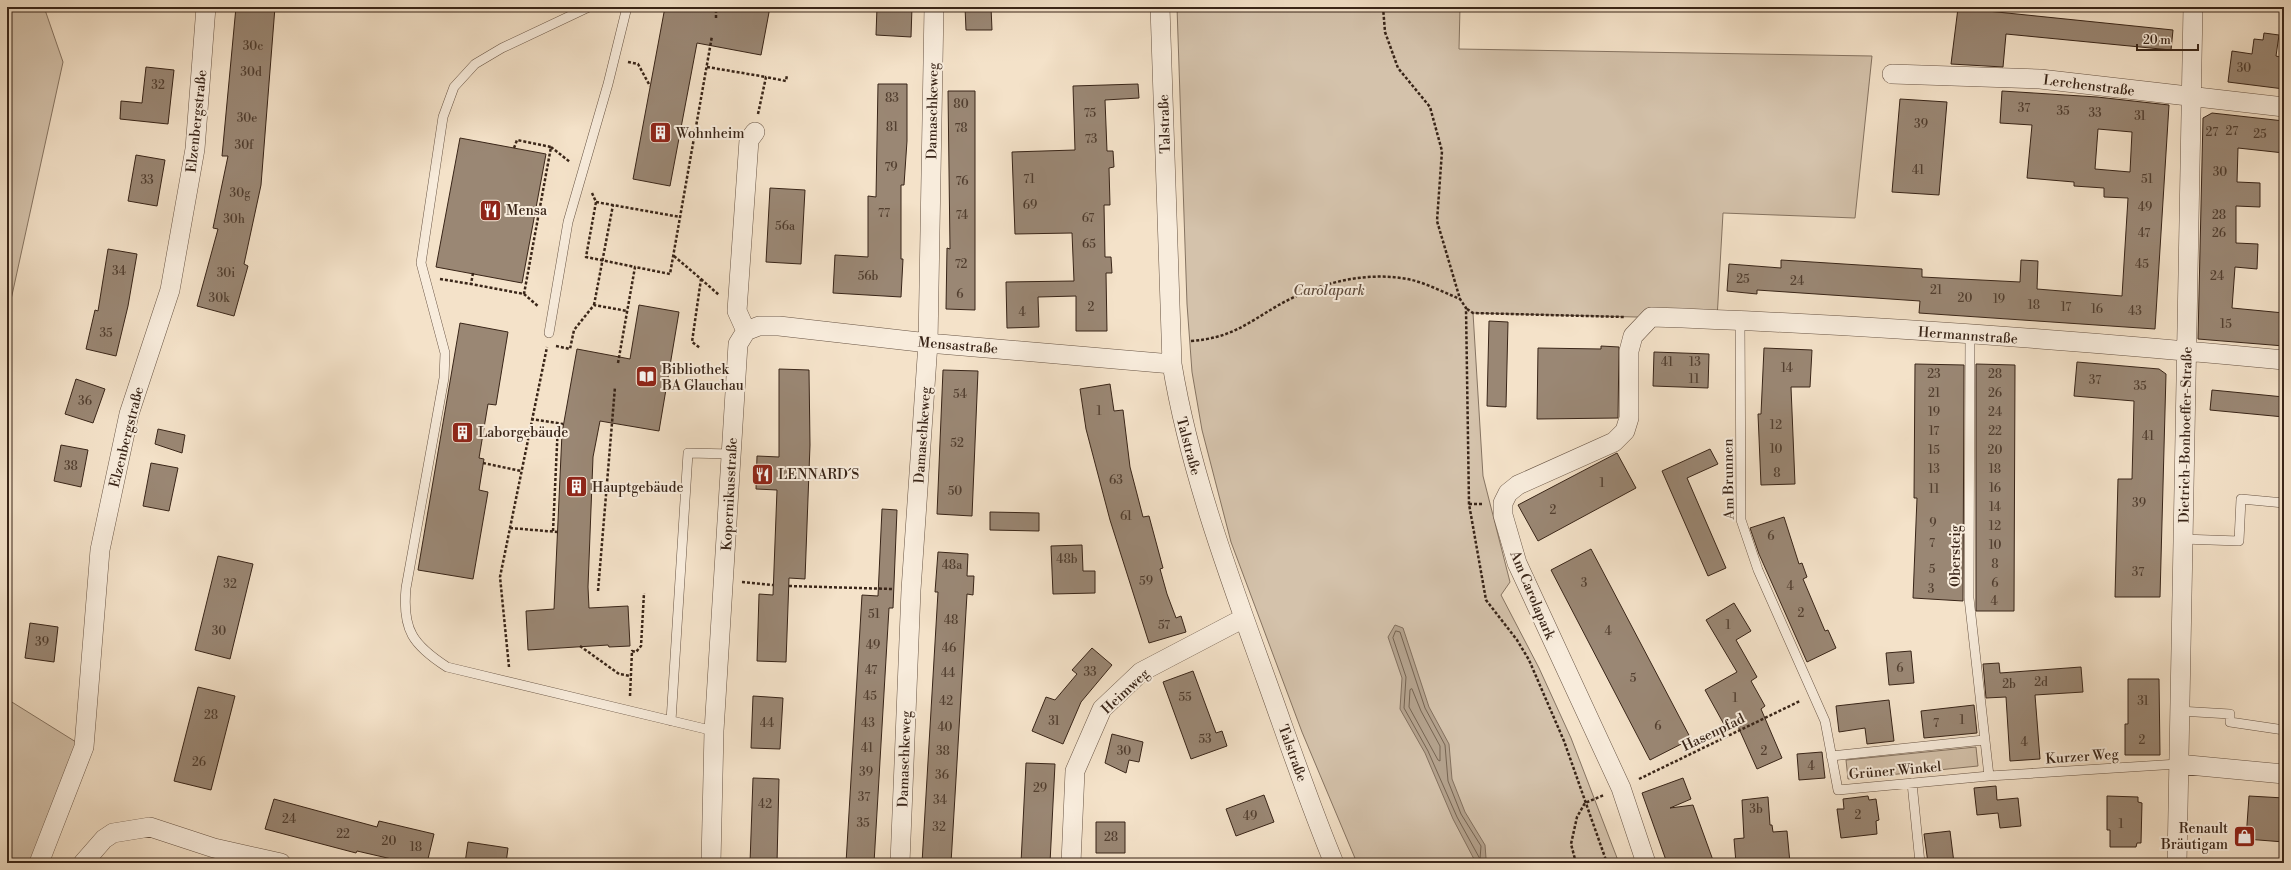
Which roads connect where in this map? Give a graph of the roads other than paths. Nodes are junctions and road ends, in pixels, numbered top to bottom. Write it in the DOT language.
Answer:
graph roads {
  1 [pos="206,7"];
  2 [pos="588,7"];
  3 [pos="627,7"];
  4 [pos="934,7"];
  5 [pos="1160,7"];
  6 [pos="2193,7"];
  7 [pos="1892,74"];
  8 [pos="2191,97"];
  9 [pos="2284,107"];
  10 [pos="755,132"];
  11 [pos="1651,317"];
  12 [pos="1740,320"];
  13 [pos="746,331"];
  14 [pos="550,333"];
  15 [pos="1970,335"];
  16 [pos="928,343"];
  17 [pos="2186,351"];
  18 [pos="2284,360"];
  19 [pos="1172,364"];
  20 [pos="732,454"];
  21 [pos="2284,503"];
  22 [pos="2182,539"];
  23 [pos="1244,618"];
  24 [pos="1813,694"];
  25 [pos="2179,711"];
  26 [pos="671,721"];
  27 [pos="2284,730"];
  28 [pos="714,731"];
  29 [pos="1984,740"];
  30 [pos="1831,756"];
  31 [pos="2178,764"];
  32 [pos="2284,774"];
  33 [pos="1989,776"];
  34 [pos="1912,783"];
  35 [pos="39,863"];
  36 [pos="83,863"];
  37 [pos="281,863"];
  38 [pos="711,863"];
  39 [pos="900,863"];
  40 [pos="1071,863"];
  41 [pos="1334,863"];
  42 [pos="1646,863"];
  43 [pos="1920,863"];
  44 [pos="2177,863"];
  1 -- 35 [label="street, Elzenbergstraße"];
  2 -- 26 [label="lane"];
  3 -- 14 [label="lane"];
  4 -- 16 [label="street, Damaschkeweg"];
  5 -- 19 [label="street, Talstraße"];
  6 -- 8 [label="street, Dietrich-Bonhoeffer-Straße"];
  7 -- 8 [label="street, Lerchenstraße"];
  8 -- 9 [label="street, Lerchenstraße"];
  8 -- 17 [label="street, Dietrich-Bonhoeffer-Straße"];
  10 -- 13 [label="street"];
  11 -- 12 [label="street, Hermannstraße"];
  11 -- 42 [label="street, Am Carolapark"];
  12 -- 15 [label="street, Hermannstraße"];
  12 -- 24 [label="lane, Am Brunnen"];
  13 -- 16 [label="street, Mensastraße"];
  13 -- 20 [label="street, Kopernikusstraße"];
  15 -- 17 [label="street, Hermannstraße"];
  15 -- 29 [label="lane, Obersteig"];
  16 -- 19 [label="street, Mensastraße"];
  16 -- 39 [label="street, Damaschkeweg"];
  17 -- 18 [label="street, Hermannstraße"];
  17 -- 22 [label="street, Dietrich-Bonhoeffer-Straße"];
  19 -- 23 [label="street, Talstraße"];
  20 -- 26 [label="lane"];
  20 -- 28 [label="street, Kopernikusstraße"];
  21 -- 22 [label="lane"];
  22 -- 25 [label="street, Dietrich-Bonhoeffer-Straße"];
  23 -- 40 [label="street, Heimweg"];
  23 -- 41 [label="street, Talstraße"];
  24 -- 30 [label="lane, Grüner Winkel"];
  25 -- 27 [label="lane"];
  25 -- 31 [label="street, Dietrich-Bonhoeffer-Straße"];
  26 -- 28 [label="lane"];
  28 -- 38 [label="street, Kopernikusstraße"];
  29 -- 30 [label="lane, Grüner Winkel"];
  29 -- 33 [label="lane, Obersteig"];
  30 -- 34 [label="lane, Grüner Winkel"];
  31 -- 32 [label="street"];
  31 -- 33 [label="lane, Kurzer Weg"];
  31 -- 44 [label="street, Dietrich-Bonhoeffer-Straße"];
  33 -- 34 [label="lane, Grüner Winkel"];
  34 -- 43 [label="lane"];
  36 -- 37 [label="street"];
}
